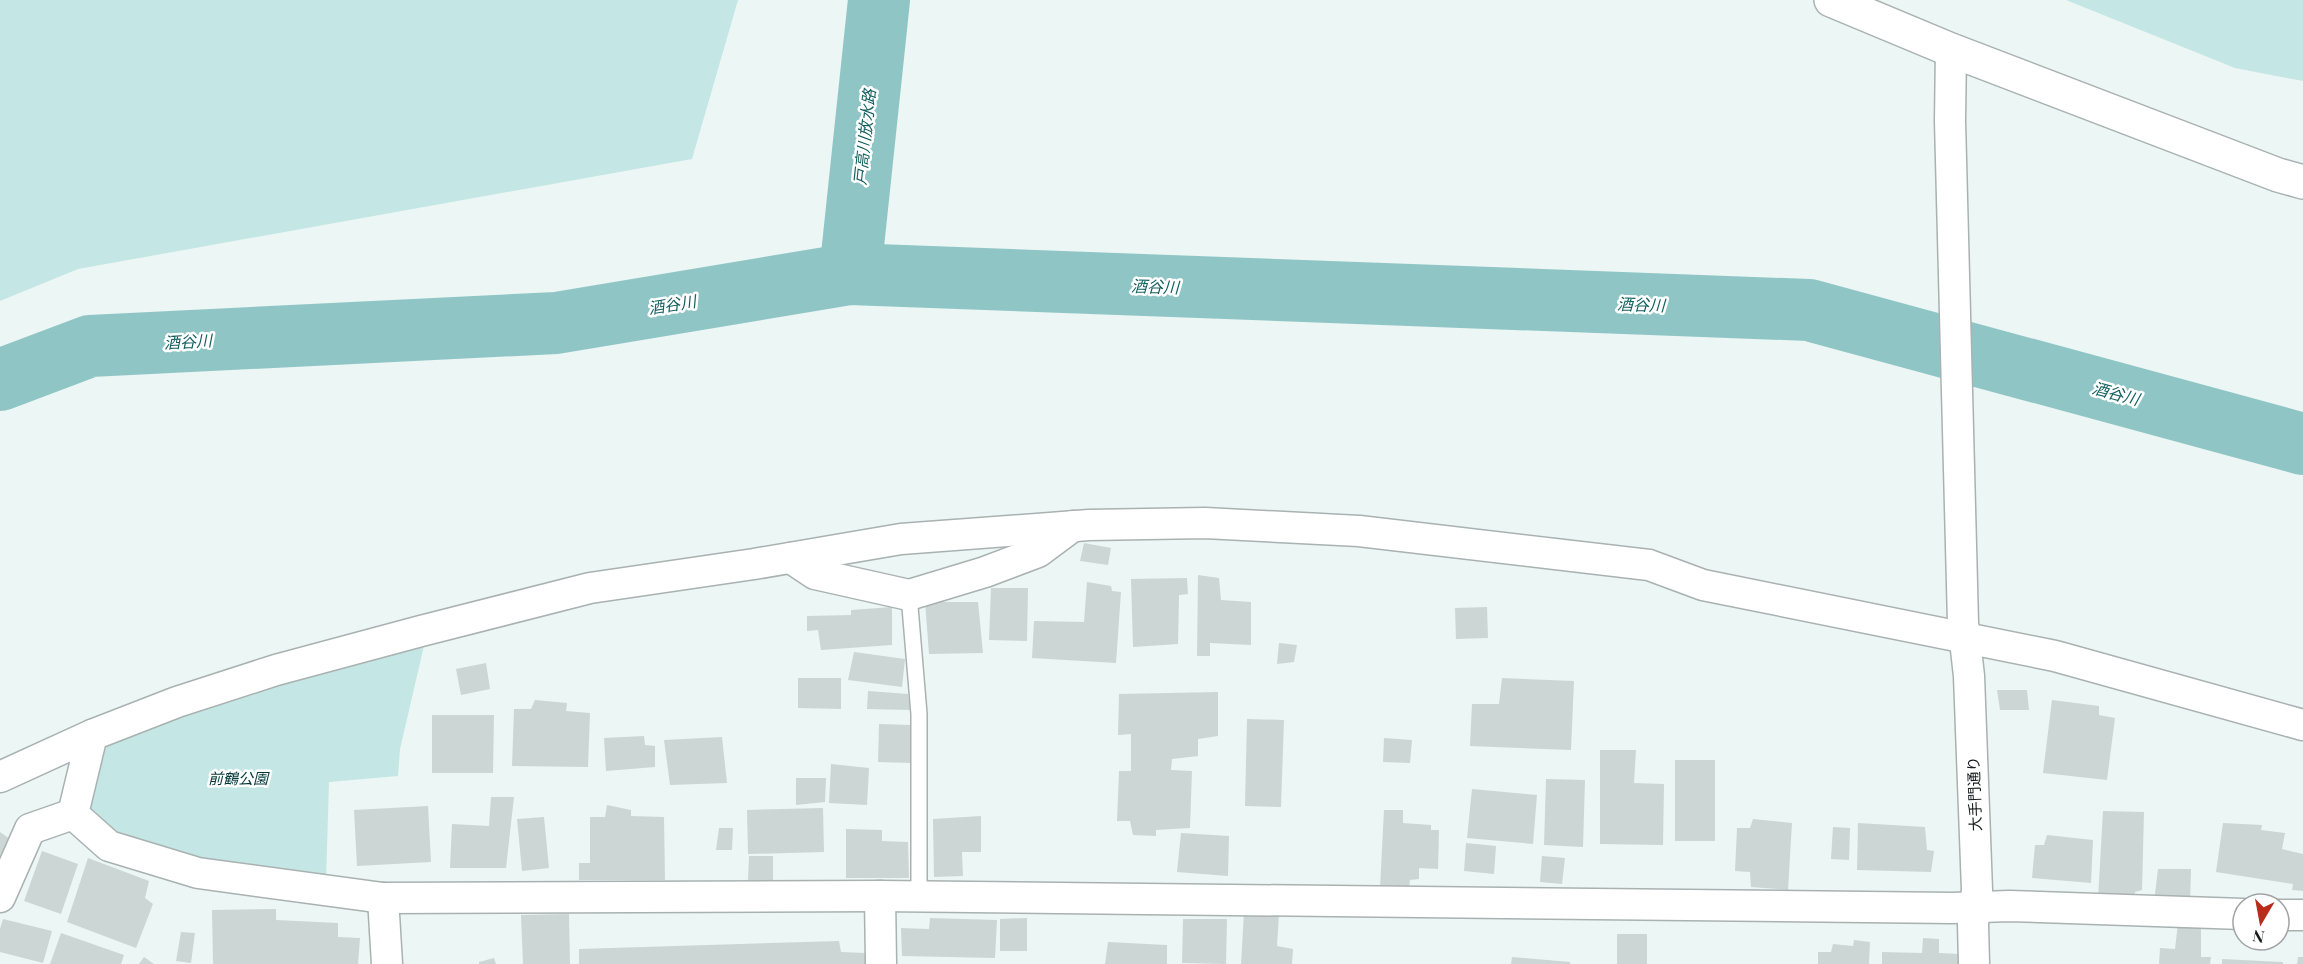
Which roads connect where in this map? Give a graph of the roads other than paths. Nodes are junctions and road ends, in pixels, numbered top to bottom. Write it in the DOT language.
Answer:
graph roads {
  1 [pos="1831,0"];
  2 [pos="1951,50"];
  3 [pos="2303,182"];
  4 [pos="1073,526"];
  5 [pos="791,558"];
  6 [pos="909,595"];
  7 [pos="1964,630"];
  8 [pos="2303,725"];
  9 [pos="93,735"];
  10 [pos="0,777"];
  11 [pos="73,814"];
  12 [pos="880,896"];
  13 [pos="0,897"];
  14 [pos="919,897"];
  15 [pos="383,898"];
  16 [pos="1975,907"];
  17 [pos="2231,914"];
  18 [pos="387,964"];
  19 [pos="881,964"];
  20 [pos="1974,964"];
  1 -- 2 [label="street"];
  2 -- 3 [label="street"];
  2 -- 7 [label="street, 大手門通り"];
  4 -- 5 [label="street"];
  4 -- 6 [label="street"];
  4 -- 7 [label="street"];
  5 -- 6 [label="street"];
  5 -- 9 [label="street"];
  6 -- 14 [label="lane"];
  7 -- 8 [label="street"];
  7 -- 16 [label="street, 大手門通り"];
  9 -- 10 [label="street"];
  9 -- 11 [label="street"];
  11 -- 13 [label="street"];
  11 -- 15 [label="street"];
  12 -- 14 [label="street"];
  12 -- 15 [label="street"];
  12 -- 19 [label="street"];
  14 -- 16 [label="street"];
  15 -- 18 [label="street"];
  16 -- 17 [label="street"];
  16 -- 20 [label="street, 大手門通り"];
}
